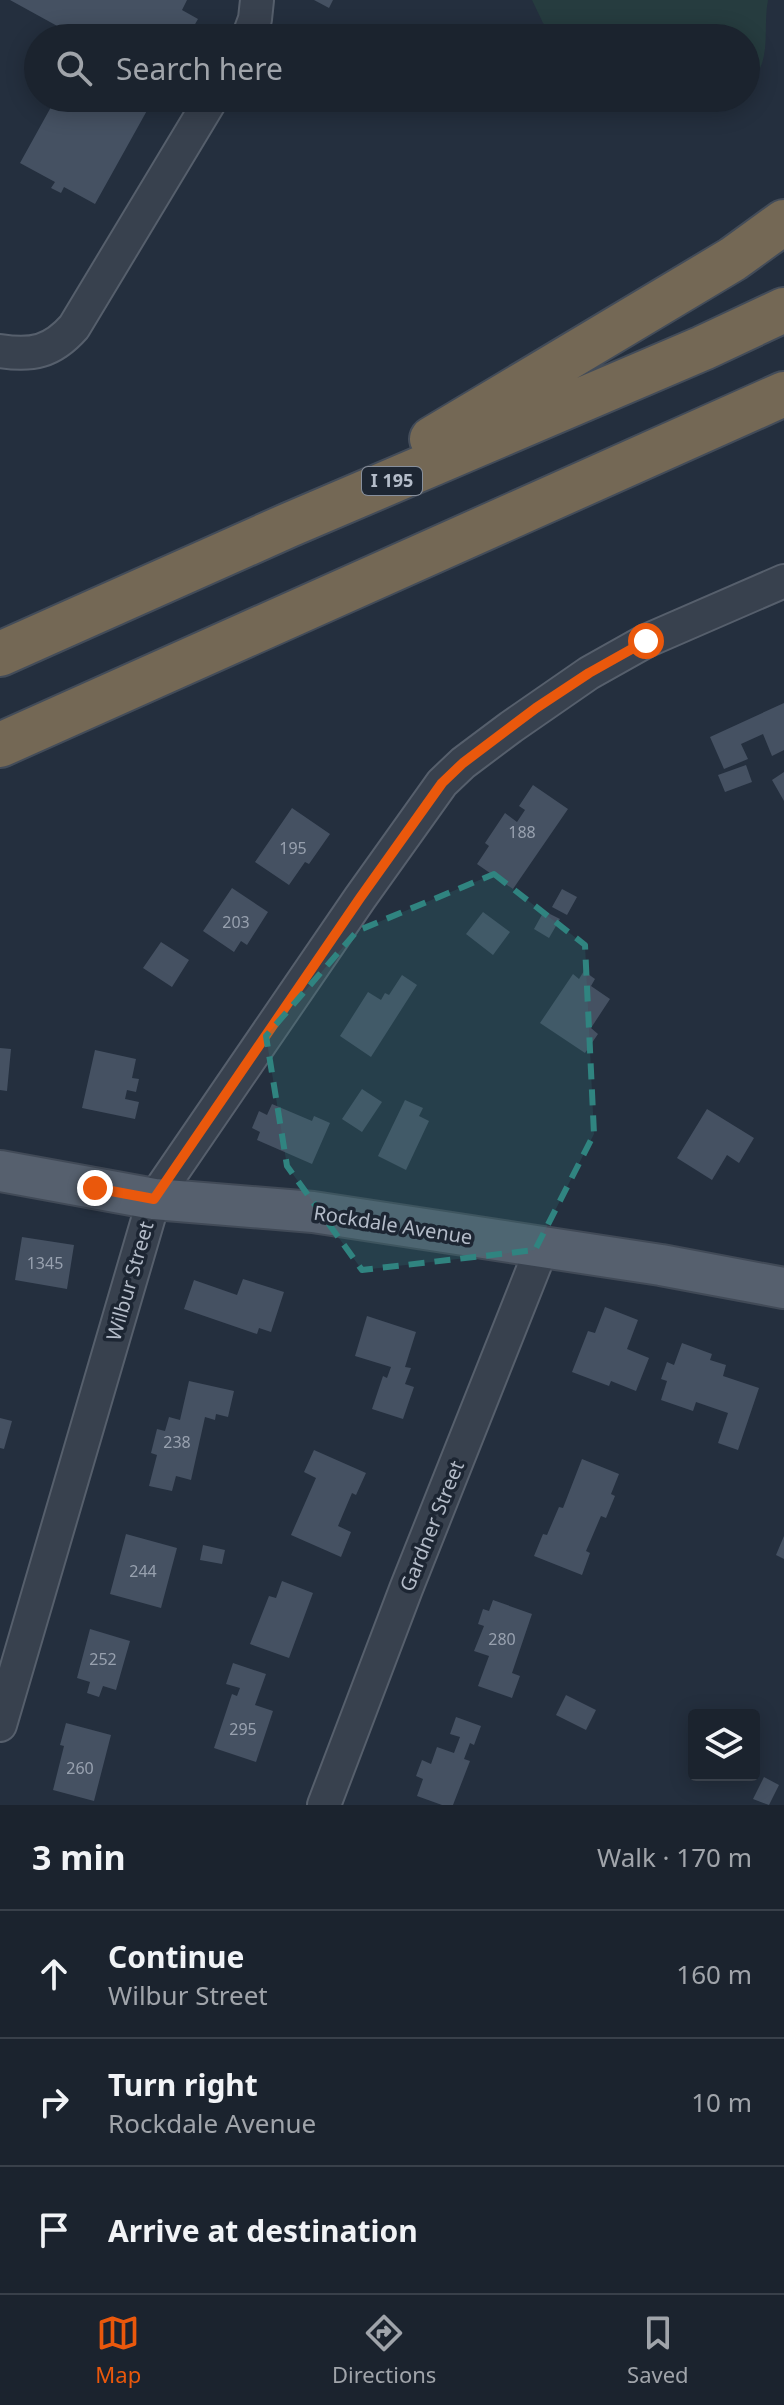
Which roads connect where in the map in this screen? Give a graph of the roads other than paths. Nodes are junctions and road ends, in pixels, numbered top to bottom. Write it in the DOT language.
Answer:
graph roads {
  1 [pos="257,0"];
  2 [pos="253,24"];
  3 [pos="204,112"];
  4 [pos="784,222"];
  5 [pos="784,310"];
  6 [pos="0,351"];
  7 [pos="777,399"];
  8 [pos="289,525"];
  9 [pos="784,581"];
  10 [pos="0,654"];
  11 [pos="0,745"];
  12 [pos="0,1171"];
  13 [pos="154,1199"];
  14 [pos="542,1247"];
  15 [pos="784,1288"];
  16 [pos="0,1725"];
  17 [pos="324,1805"];
  1 -- 2 [label="street"];
  3 -- 6 [label="street"];
  4 -- 8 [label="highway"];
  5 -- 8 [label="highway, I 195"];
  7 -- 11 [label="highway"];
  8 -- 10 [label="highway, I 195"];
  9 -- 13 [label="street, Wilbur Street"];
  12 -- 13 [label="main road, Rockdale Avenue"];
  13 -- 14 [label="main road, Rockdale Avenue"];
  13 -- 16 [label="street, Wilbur Street"];
  14 -- 15 [label="main road, Rockdale Avenue"];
  14 -- 17 [label="street, Gardner Street"];
}
